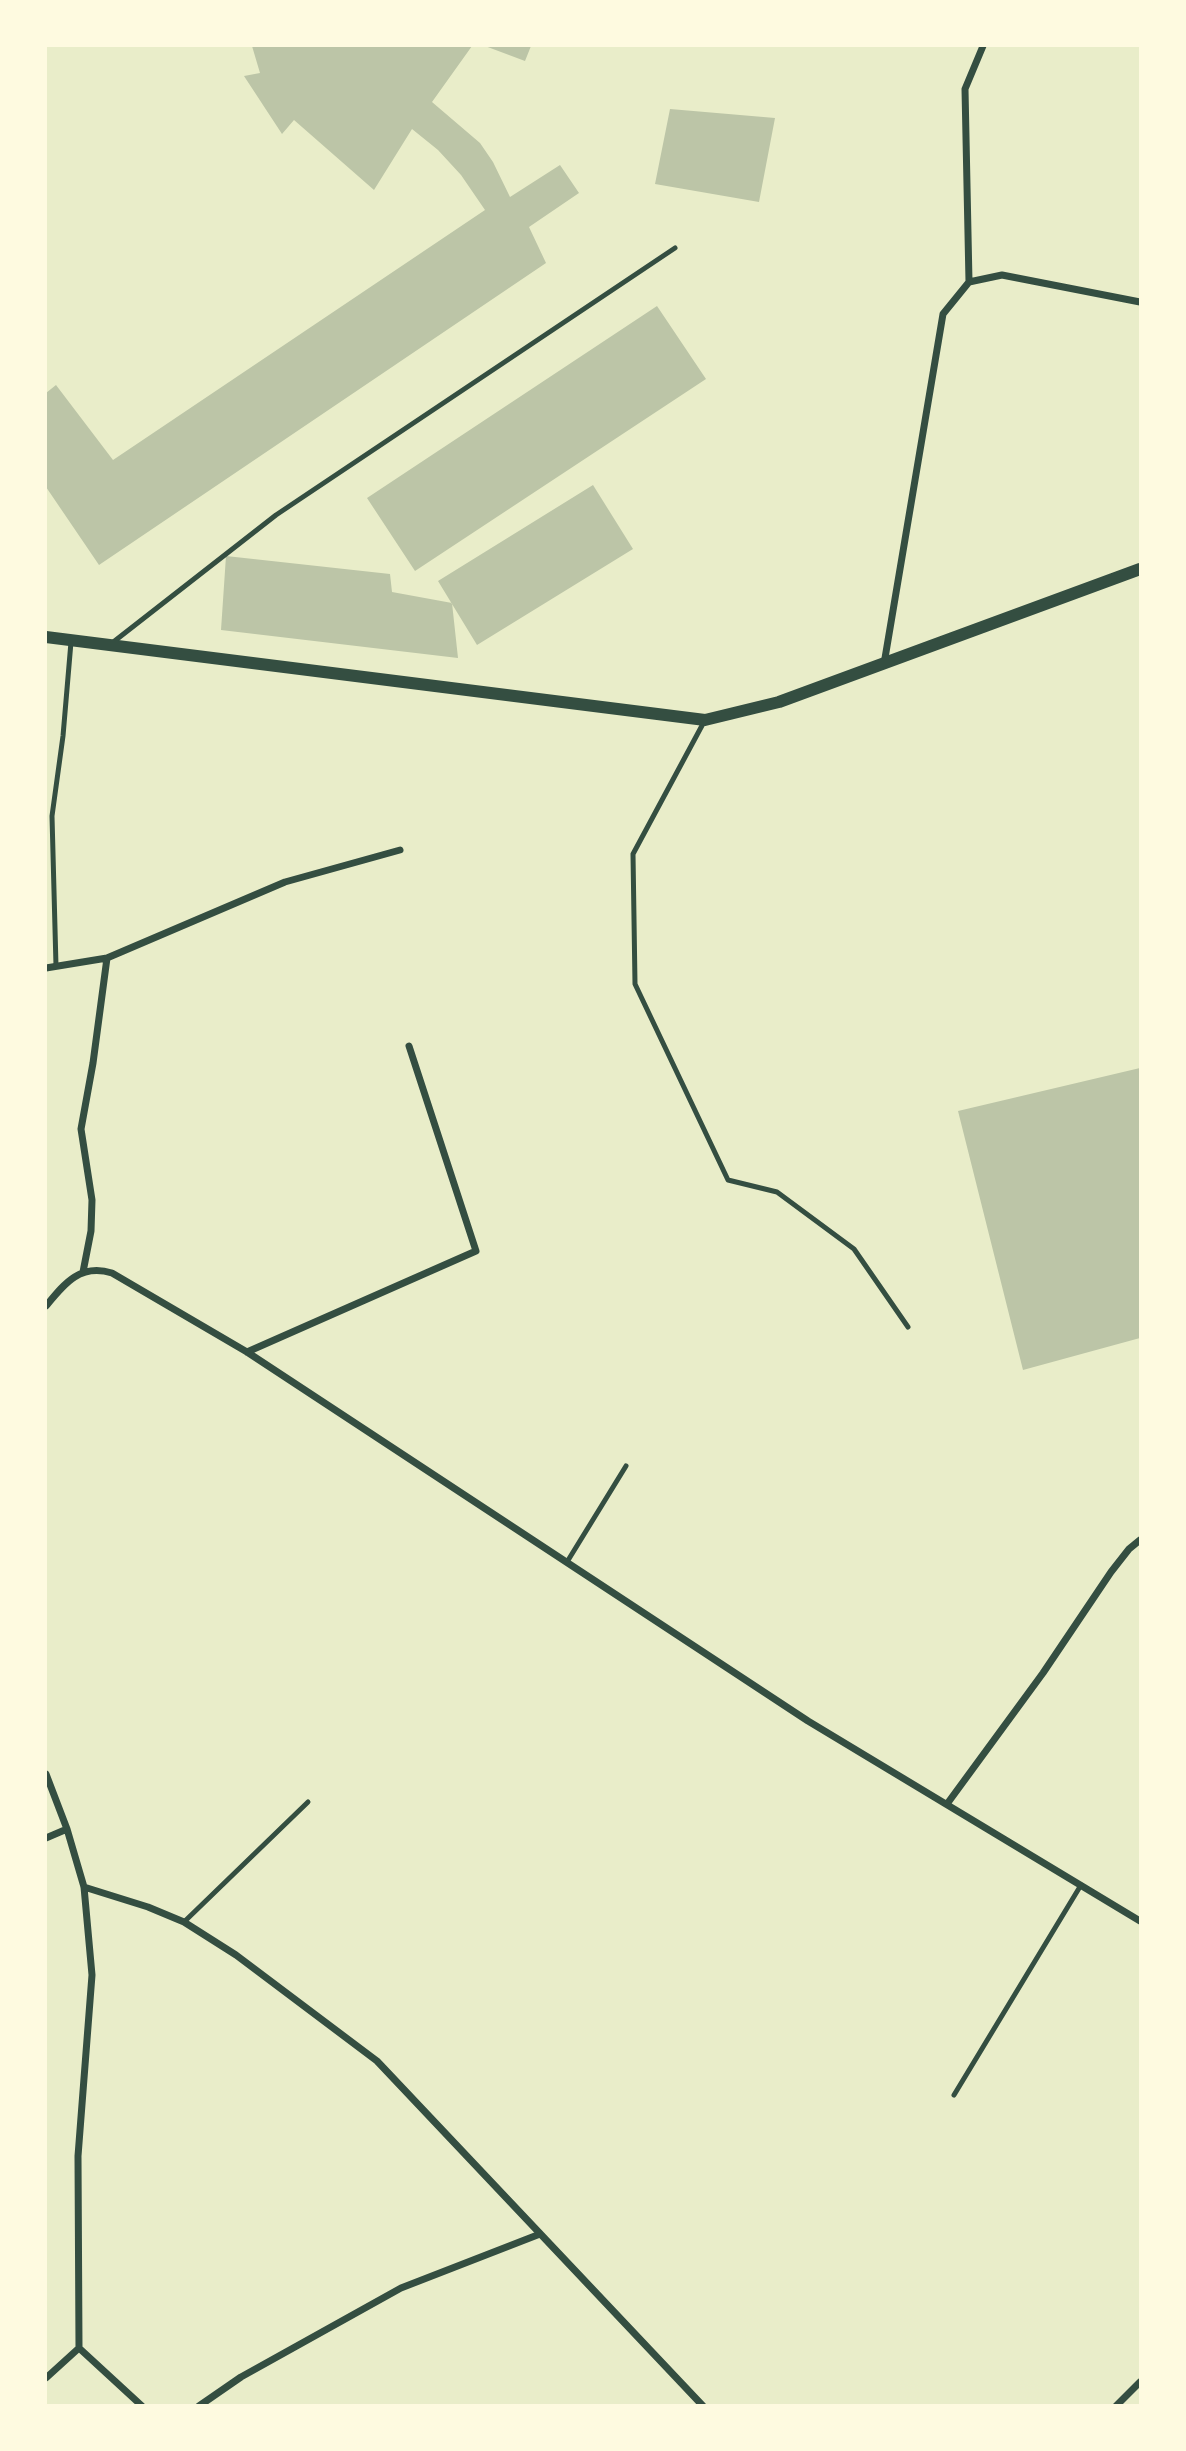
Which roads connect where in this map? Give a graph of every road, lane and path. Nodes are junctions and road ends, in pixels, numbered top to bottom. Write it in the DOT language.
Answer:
graph roads {
  1 [pos="982,46"];
  2 [pos="675,248"];
  3 [pos="970,282"];
  4 [pos="1140,302"];
  5 [pos="1140,569"];
  6 [pos="46,638"];
  7 [pos="71,640"];
  8 [pos="109,645"];
  9 [pos="884,665"];
  10 [pos="705,720"];
  11 [pos="400,850"];
  12 [pos="107,958"];
  13 [pos="56,966"];
  14 [pos="46,968"];
  15 [pos="409,1046"];
  16 [pos="83,1272"];
  17 [pos="46,1306"];
  18 [pos="908,1327"];
  19 [pos="247,1352"];
  20 [pos="626,1466"];
  21 [pos="1140,1540"];
  22 [pos="567,1562"];
  23 [pos="46,1774"];
  24 [pos="308,1802"];
  25 [pos="947,1804"];
  26 [pos="67,1829"];
  27 [pos="46,1838"];
  28 [pos="1081,1885"];
  29 [pos="84,1886"];
  30 [pos="1140,1921"];
  31 [pos="184,1922"];
  32 [pos="954,2095"];
  33 [pos="540,2234"];
  34 [pos="79,2348"];
  35 [pos="46,2378"];
  36 [pos="1140,2382"];
  37 [pos="142,2406"];
  38 [pos="199,2406"];
  39 [pos="703,2406"];
  40 [pos="1116,2406"];
  1 -- 3 [label="street"];
  2 -- 8 [label="lane"];
  3 -- 4 [label="street"];
  3 -- 9 [label="street"];
  5 -- 9 [label="street"];
  6 -- 7 [label="street"];
  7 -- 8 [label="street"];
  7 -- 13 [label="lane"];
  8 -- 10 [label="street"];
  9 -- 10 [label="street"];
  10 -- 18 [label="lane"];
  11 -- 12 [label="street"];
  12 -- 13 [label="street"];
  12 -- 16 [label="street"];
  13 -- 14 [label="street"];
  15 -- 19 [label="street"];
  16 -- 17 [label="street"];
  16 -- 19 [label="street"];
  19 -- 22 [label="street"];
  20 -- 22 [label="lane"];
  21 -- 25 [label="street"];
  22 -- 25 [label="street"];
  23 -- 26 [label="street"];
  24 -- 31 [label="lane"];
  25 -- 28 [label="street"];
  26 -- 27 [label="street"];
  26 -- 29 [label="street"];
  28 -- 30 [label="street"];
  28 -- 32 [label="lane"];
  29 -- 31 [label="street"];
  29 -- 34 [label="street"];
  31 -- 33 [label="street"];
  33 -- 38 [label="street"];
  33 -- 39 [label="street"];
  34 -- 35 [label="street"];
  34 -- 37 [label="street"];
  36 -- 40 [label="street"];
}
